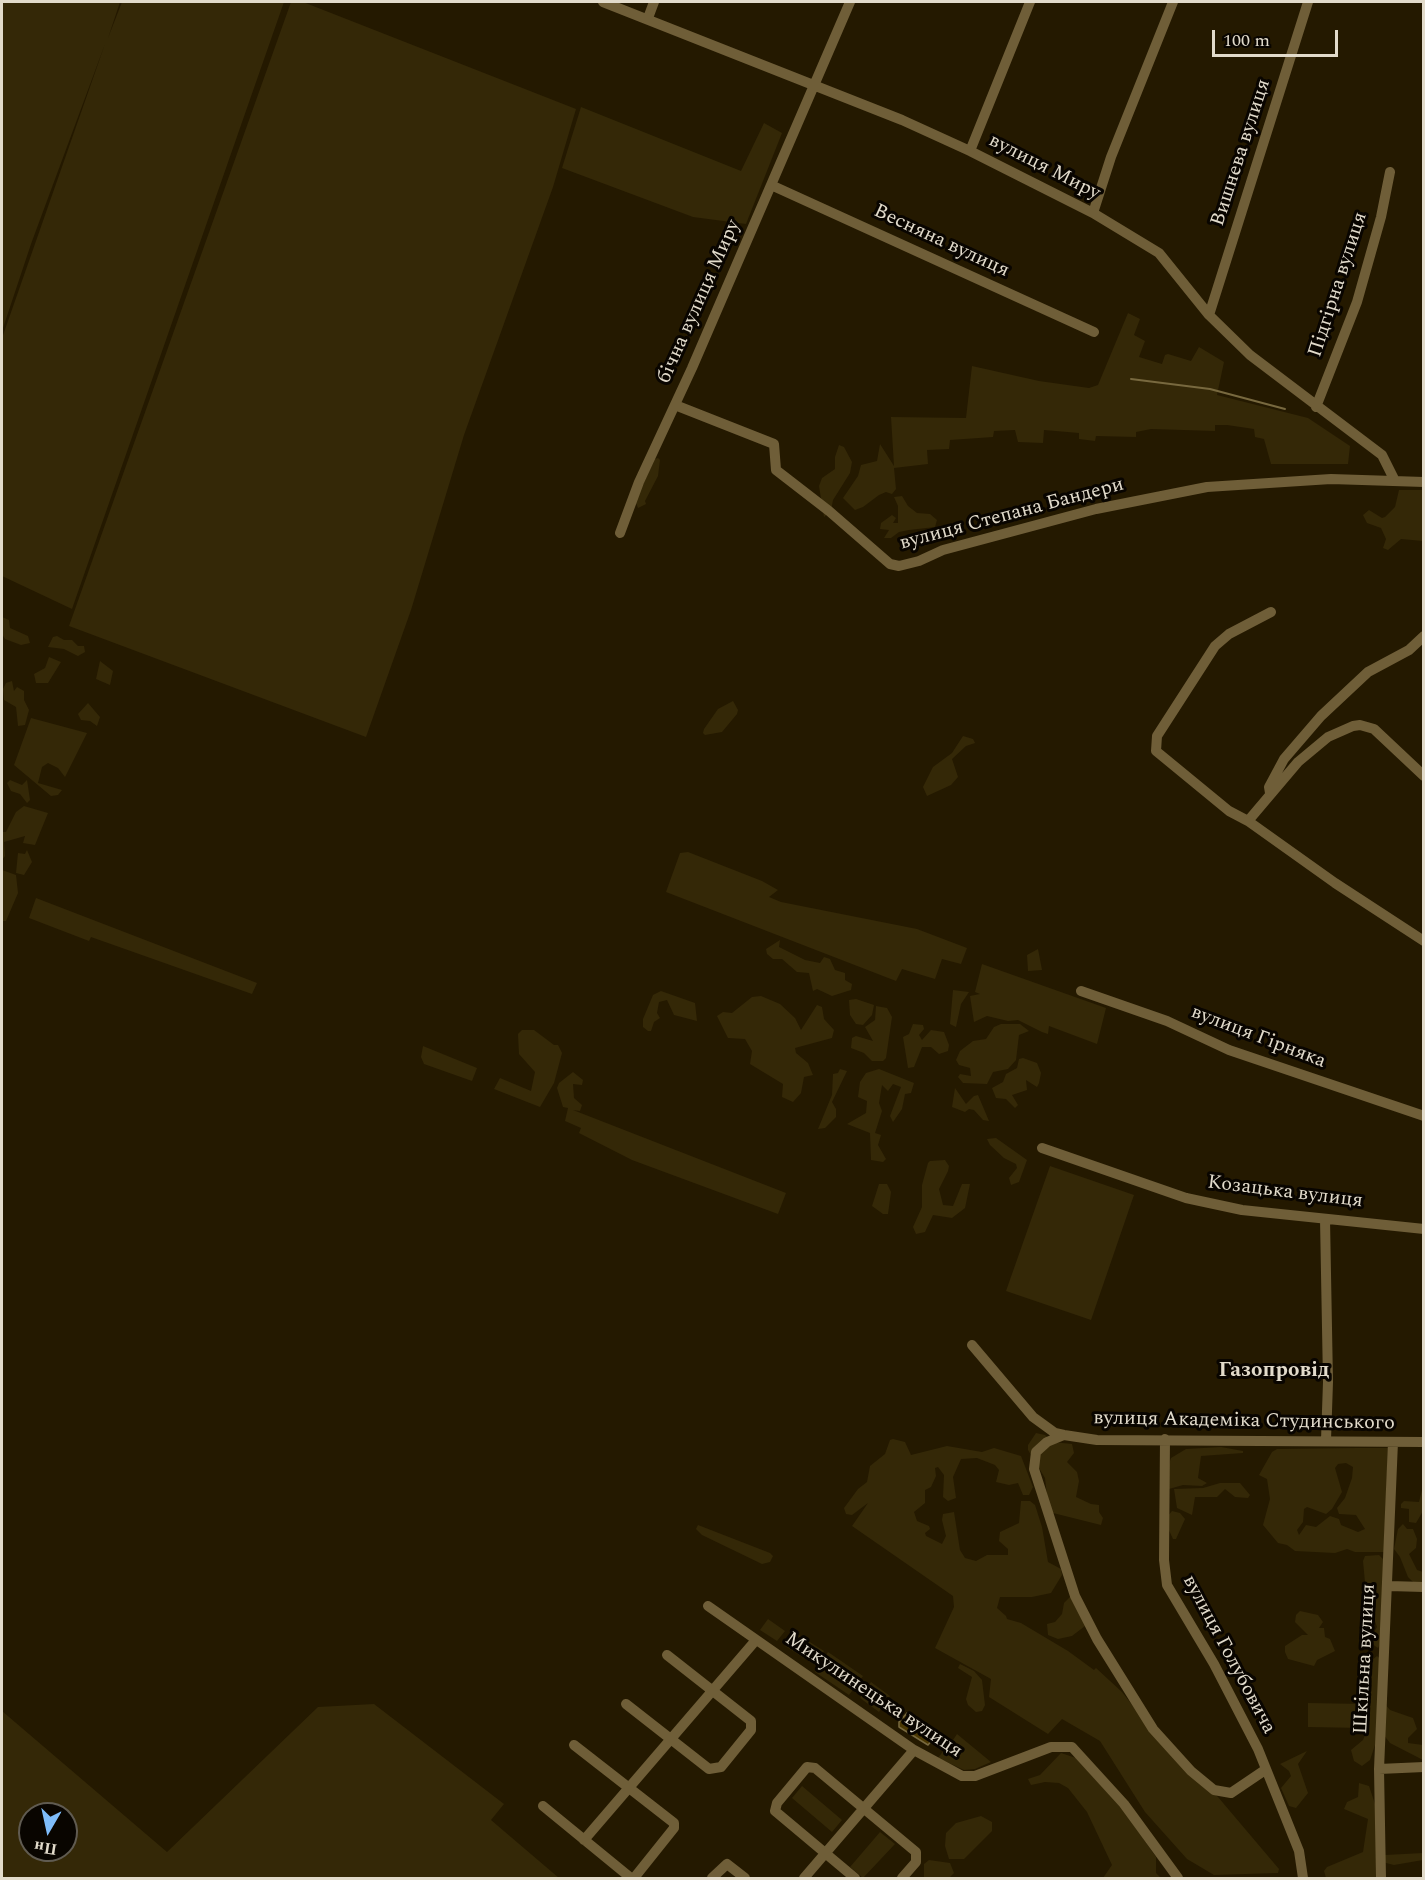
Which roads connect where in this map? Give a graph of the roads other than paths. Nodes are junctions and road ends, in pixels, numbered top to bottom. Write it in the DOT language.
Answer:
graph roads {
  1 [pos="603,2"];
  2 [pos="654,2"];
  3 [pos="850,2"];
  4 [pos="1030,2"];
  5 [pos="1173,2"];
  6 [pos="1308,2"];
  7 [pos="648,18"];
  8 [pos="815,86"];
  9 [pos="970,151"];
  10 [pos="1390,172"];
  11 [pos="771,185"];
  12 [pos="1093,213"];
  13 [pos="1209,315"];
  14 [pos="1094,332"];
  15 [pos="675,405"];
  16 [pos="1316,407"];
  17 [pos="1394,479"];
  18 [pos="1424,482"];
  19 [pos="620,533"];
  20 [pos="1271,612"];
  21 [pos="1424,636"];
  22 [pos="1424,776"];
  23 [pos="1270,794"];
  24 [pos="1248,821"];
  25 [pos="1424,941"];
  26 [pos="1081,991"];
  27 [pos="1424,1116"];
  28 [pos="1042,1148"];
  29 [pos="1325,1219"];
  30 [pos="1424,1229"];
  31 [pos="972,1345"];
  32 [pos="1064,1435"];
  33 [pos="1165,1439"];
  34 [pos="1326,1440"];
  35 [pos="1393,1442"];
  36 [pos="1424,1442"];
  37 [pos="1389,1586"];
  38 [pos="1424,1587"];
  39 [pos="708,1606"];
  40 [pos="756,1640"];
  41 [pos="667,1654"];
  42 [pos="713,1690"];
  43 [pos="626,1704"];
  44 [pos="670,1739"];
  45 [pos="574,1745"];
  46 [pos="914,1750"];
  47 [pos="1424,1767"];
  48 [pos="1379,1769"];
  49 [pos="1265,1770"];
  50 [pos="629,1786"];
  51 [pos="543,1806"];
  52 [pos="864,1807"];
  53 [pos="584,1840"];
  54 [pos="825,1853"];
  55 [pos="632,1878"];
  56 [pos="712,1878"];
  57 [pos="745,1878"];
  58 [pos="804,1878"];
  59 [pos="855,1878"];
  60 [pos="902,1878"];
  61 [pos="1178,1878"];
  62 [pos="1302,1878"];
  63 [pos="1382,1878"];
  1 -- 7 [label="street, вулиця Миру"];
  2 -- 7 [label="street"];
  3 -- 8 [label="street, бічна вулиця Миру"];
  4 -- 9 [label="street"];
  5 -- 12 [label="street"];
  6 -- 13 [label="street, Вишнева вулиця"];
  7 -- 8 [label="street, вулиця Миру"];
  8 -- 9 [label="street, вулиця Миру"];
  8 -- 11 [label="street, бічна вулиця Миру"];
  9 -- 12 [label="street, вулиця Миру"];
  10 -- 16 [label="street, Підгірна вулиця"];
  11 -- 14 [label="street, Весняна вулиця"];
  11 -- 15 [label="street, бічна вулиця Миру"];
  12 -- 13 [label="street, вулиця Миру"];
  13 -- 16 [label="street, вулиця Миру"];
  15 -- 17 [label="street, вулиця Степана Бандери"];
  15 -- 19 [label="street, бічна вулиця Миру"];
  16 -- 17 [label="street, вулиця Миру"];
  17 -- 18 [label="street, вулиця Степана Бандери"];
  20 -- 24 [label="street"];
  21 -- 23 [label="street"];
  22 -- 23 [label="street"];
  23 -- 24 [label="street"];
  24 -- 25 [label="street"];
  26 -- 27 [label="street, вулиця Гірняка"];
  28 -- 29 [label="street, Козацька вулиця"];
  29 -- 30 [label="street, Козацька вулиця"];
  29 -- 34 [label="street"];
  31 -- 32 [label="street, вулиця Академіка Студинського"];
  32 -- 33 [label="street, вулиця Академіка Студинського"];
  32 -- 49 [label="street, вулиця Академіка Студинського"];
  33 -- 34 [label="street, вулиця Академіка Студинського"];
  33 -- 49 [label="street, вулиця Голубовича"];
  34 -- 35 [label="street, вулиця Академіка Студинського"];
  35 -- 36 [label="street, вулиця Академіка Студинського"];
  35 -- 37 [label="street, Шкільна вулиця"];
  37 -- 38 [label="street"];
  37 -- 48 [label="street, Шкільна вулиця"];
  39 -- 40 [label="street, Микулинецька вулиця"];
  40 -- 42 [label="street"];
  40 -- 46 [label="street, Микулинецька вулиця"];
  41 -- 42 [label="street"];
  42 -- 44 [label="street"];
  42 -- 44 [label="street"];
  43 -- 44 [label="street"];
  44 -- 50 [label="street"];
  45 -- 50 [label="street"];
  46 -- 52 [label="street"];
  46 -- 61 [label="street, Микулинецька вулиця"];
  47 -- 48 [label="street"];
  48 -- 63 [label="street, Шкільна вулиця"];
  49 -- 62 [label="street, вулиця Голубовича"];
  50 -- 53 [label="street"];
  50 -- 55 [label="street"];
  51 -- 53 [label="street"];
  52 -- 54 [label="street"];
  52 -- 54 [label="street"];
  52 -- 60 [label="street"];
  53 -- 55 [label="street"];
  54 -- 58 [label="street"];
  54 -- 59 [label="street"];
  56 -- 57 [label="street"];
}
